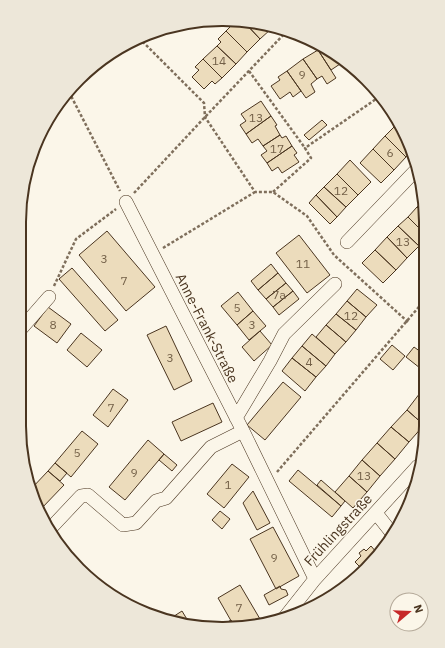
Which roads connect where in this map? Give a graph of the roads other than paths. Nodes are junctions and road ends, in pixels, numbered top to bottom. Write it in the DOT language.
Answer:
graph roads {
  1 [pos="412,174"];
  2 [pos="126,202"];
  3 [pos="347,242"];
  4 [pos="335,284"];
  5 [pos="49,297"];
  6 [pos="26,322"];
  7 [pos="236,418"];
  8 [pos="243,431"];
  9 [pos="413,472"];
  10 [pos="376,514"];
  11 [pos="53,526"];
  12 [pos="389,530"];
  13 [pos="315,579"];
  14 [pos="290,610"];
  1 -- 3 [label="street"];
  2 -- 7 [label="street, Anne-Frank-Straße"];
  4 -- 7 [label="street"];
  5 -- 6 [label="street"];
  7 -- 8 [label="street, Anne-Frank-Straße"];
  8 -- 11 [label="street"];
  8 -- 13 [label="street, Anne-Frank-Straße"];
  9 -- 10 [label="street, Frühlingstraße"];
  10 -- 12 [label="street"];
  10 -- 13 [label="street, Frühlingstraße"];
  13 -- 14 [label="street, Frühlingstraße"];
}
